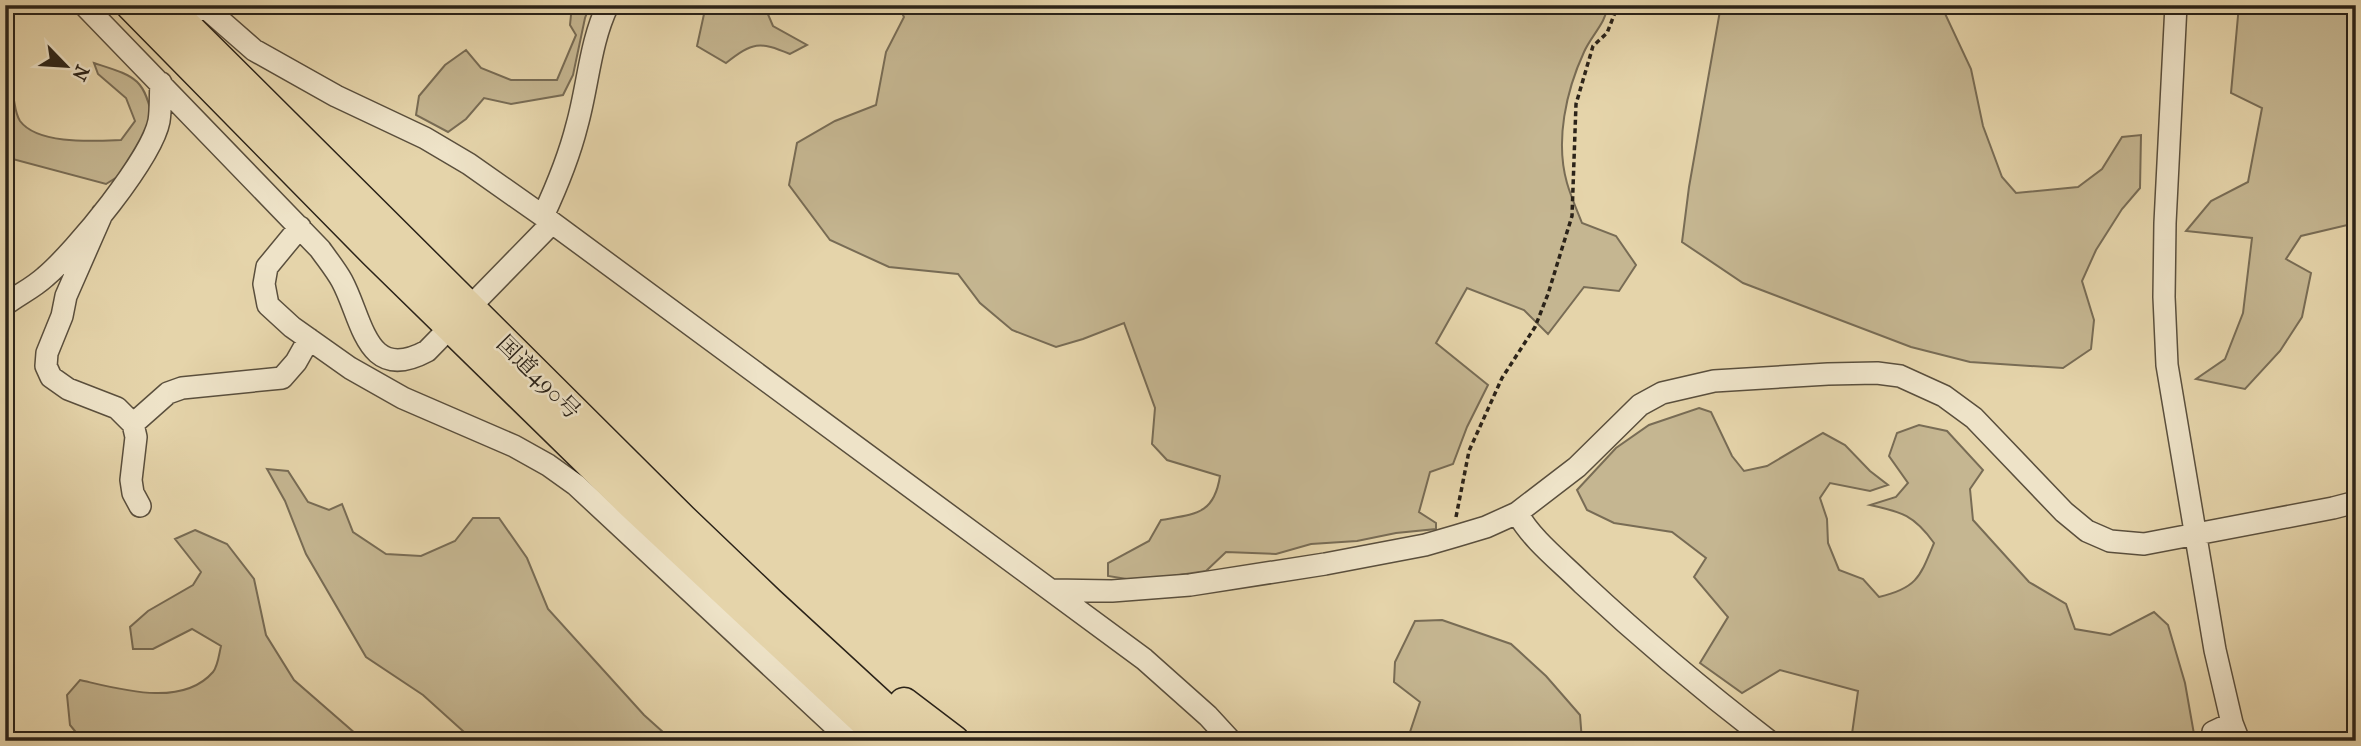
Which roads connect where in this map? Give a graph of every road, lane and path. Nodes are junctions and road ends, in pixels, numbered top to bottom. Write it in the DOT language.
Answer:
graph roads {
  1 [pos="84,5"];
  2 [pos="131,5"];
  3 [pos="608,5"];
  4 [pos="1618,5"];
  5 [pos="2176,5"];
  6 [pos="170,11"];
  7 [pos="161,83"];
  8 [pos="102,214"];
  9 [pos="547,219"];
  10 [pos="300,226"];
  11 [pos="5,305"];
  12 [pos="461,318"];
  13 [pos="309,339"];
  14 [pos="133,424"];
  15 [pos="2356,502"];
  16 [pos="140,506"];
  17 [pos="1517,513"];
  18 [pos="1457,536"];
  19 [pos="2197,536"];
  20 [pos="1052,590"];
  21 [pos="769,602"];
  22 [pos="2236,732"];
  23 [pos="851,741"];
  24 [pos="886,741"];
  25 [pos="920,741"];
  26 [pos="954,741"];
  27 [pos="1231,741"];
  28 [pos="1769,741"];
  29 [pos="2212,741"];
  1 -- 7 [label="street"];
  2 -- 12 [label="highway, 国道490号"];
  3 -- 9 [label="street"];
  4 -- 18 [label="path"];
  5 -- 19 [label="street"];
  6 -- 9 [label="street"];
  6 -- 12 [label="highway, 国道490号"];
  7 -- 8 [label="street"];
  7 -- 10 [label="street"];
  8 -- 11 [label="street"];
  8 -- 14 [label="street"];
  9 -- 12 [label="street"];
  9 -- 20 [label="street"];
  10 -- 12 [label="street"];
  10 -- 13 [label="street"];
  12 -- 21 [label="highway, 国道490号"];
  12 -- 24 [label="highway, 国道490号"];
  13 -- 14 [label="street"];
  13 -- 23 [label="street"];
  14 -- 16 [label="street"];
  15 -- 19 [label="street"];
  17 -- 18 [label="street"];
  17 -- 19 [label="street"];
  17 -- 28 [label="street"];
  18 -- 20 [label="street"];
  19 -- 22 [label="street"];
  20 -- 27 [label="street"];
  21 -- 25 [label="highway, 国道490号"];
  21 -- 26 [label="highway"];
  22 -- 29 [label="street"];
}
